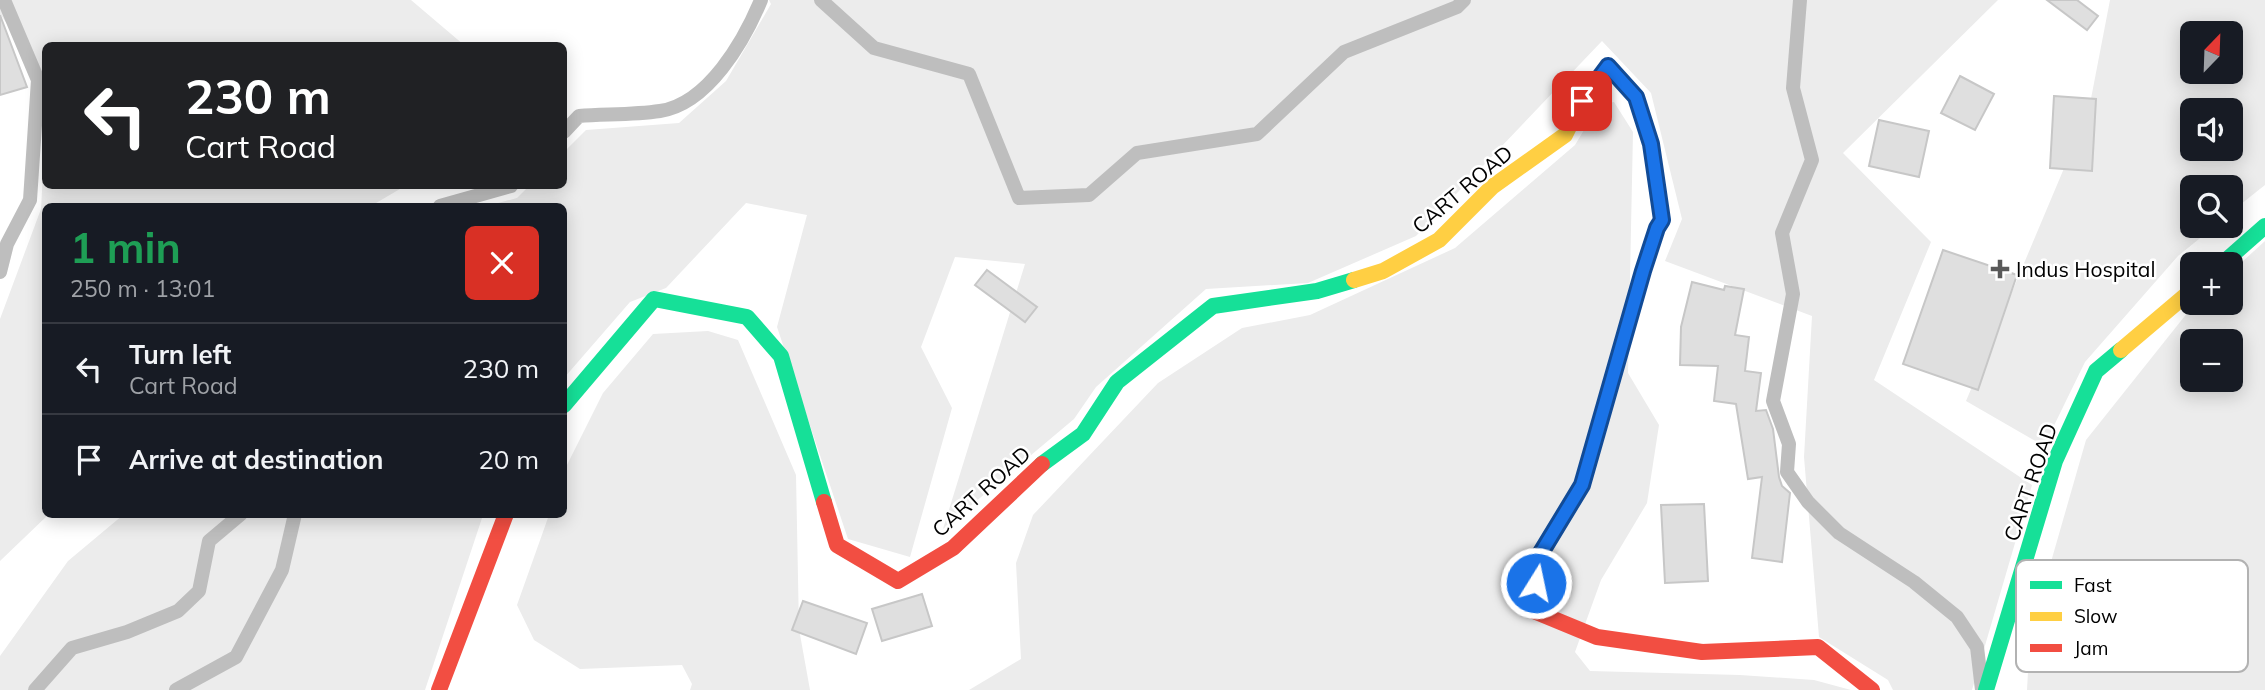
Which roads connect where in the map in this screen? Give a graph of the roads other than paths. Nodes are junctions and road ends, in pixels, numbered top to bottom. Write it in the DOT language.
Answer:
graph roads {
  1 [pos="4,0"];
  2 [pos="761,0"];
  3 [pos="821,0"];
  4 [pos="1464,0"];
  5 [pos="1800,0"];
  6 [pos="567,129"];
  7 [pos="500,189"];
  8 [pos="451,203"];
  9 [pos="2265,226"];
  10 [pos="2236,252"];
  11 [pos="0,272"];
  12 [pos="2180,300"];
  13 [pos="567,401"];
  14 [pos="236,518"];
  15 [pos="294,518"];
  16 [pos="504,518"];
  17 [pos="2024,560"];
  18 [pos="2016,585"];
  19 [pos="35,690"];
  20 [pos="176,690"];
  21 [pos="439,690"];
  22 [pos="1872,690"];
  23 [pos="1984,690"];
  1 -- 11 [label="street"];
  2 -- 6 [label="street"];
  3 -- 4 [label="street"];
  5 -- 23 [label="street"];
  7 -- 8 [label="street"];
  9 -- 10 [label="main road"];
  12 -- 17 [label="main road, CART ROAD"];
  13 -- 22 [label="main road, CART ROAD"];
  14 -- 19 [label="street"];
  15 -- 20 [label="street"];
  16 -- 21 [label="main road"];
  18 -- 23 [label="main road, CART ROAD"];
}
